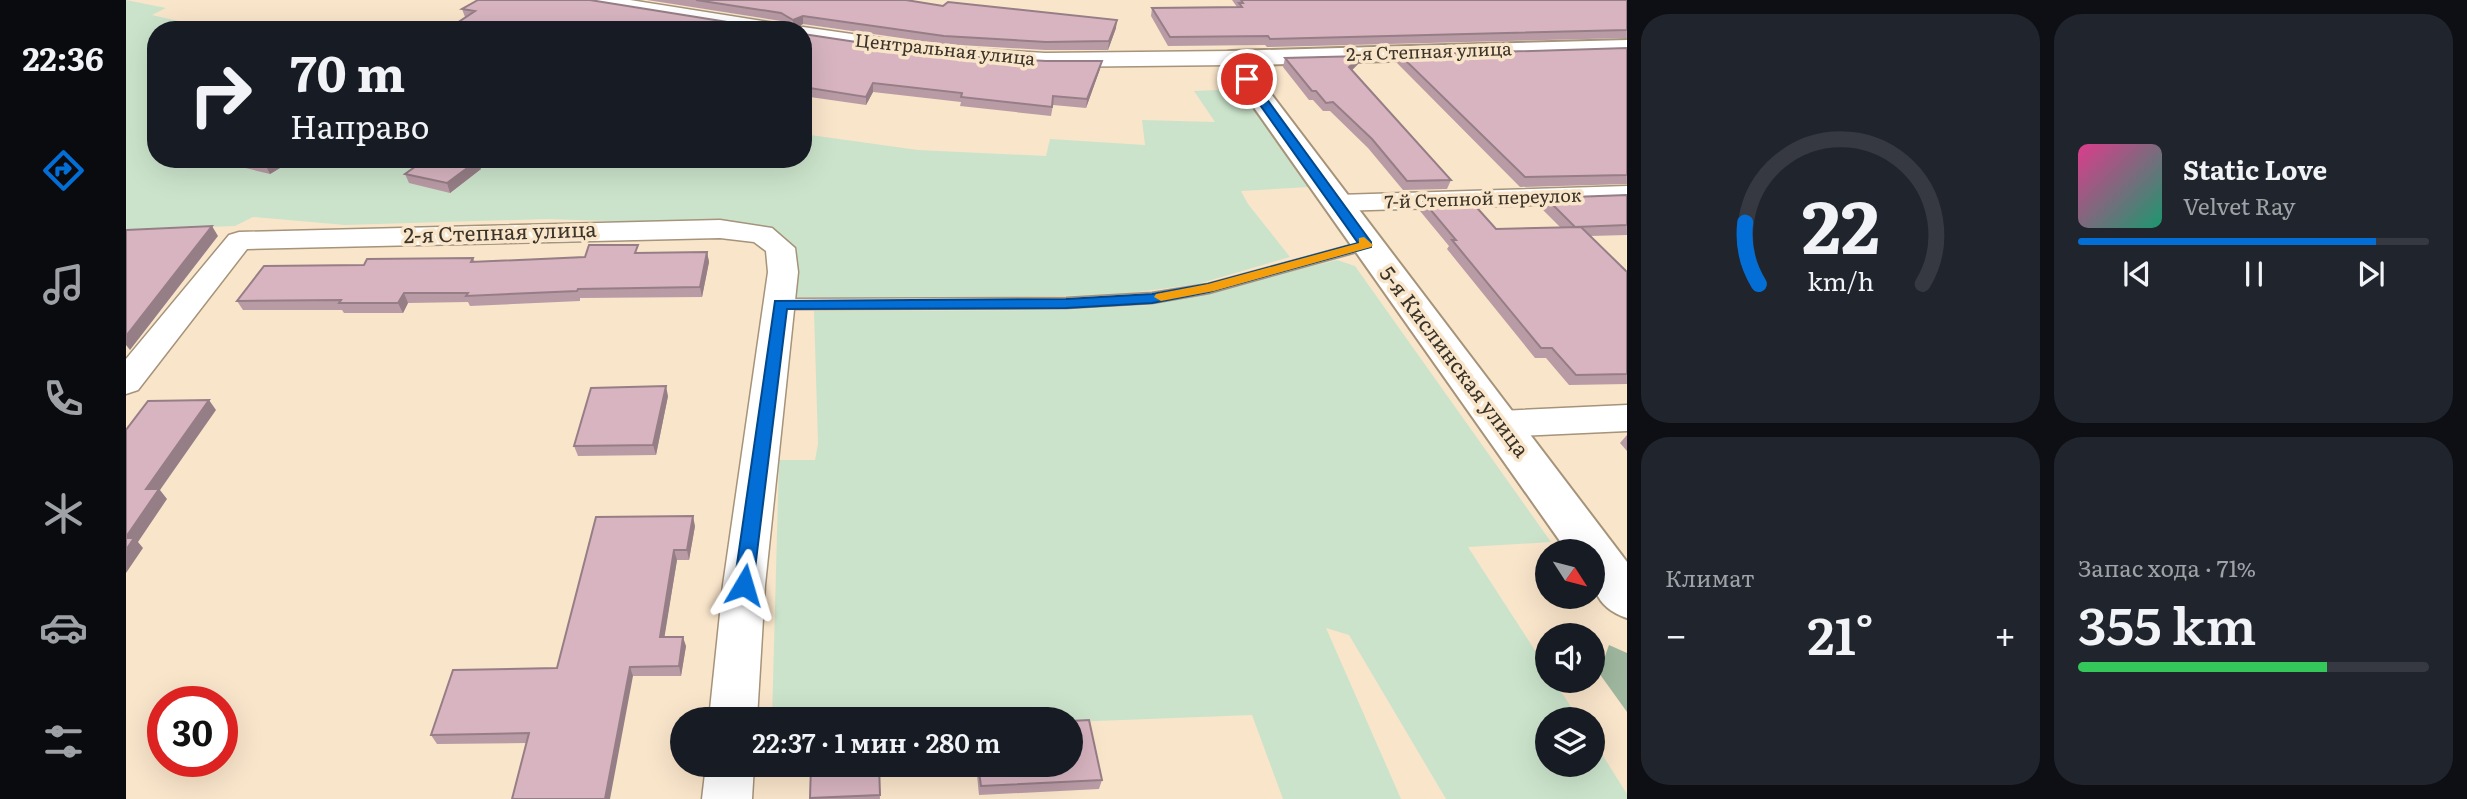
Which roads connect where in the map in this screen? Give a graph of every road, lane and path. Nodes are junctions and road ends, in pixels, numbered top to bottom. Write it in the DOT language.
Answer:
graph roads {
  1 [pos="593,0"];
  2 [pos="725,21"];
  3 [pos="812,34"];
  4 [pos="1627,47"];
  5 [pos="1231,58"];
  6 [pos="1627,194"];
  7 [pos="1338,204"];
  8 [pos="1366,245"];
  9 [pos="780,304"];
  10 [pos="126,382"];
  11 [pos="1627,418"];
  12 [pos="1500,424"];
  13 [pos="1627,598"];
  14 [pos="734,707"];
  15 [pos="729,777"];
  16 [pos="727,799"];
  1 -- 2 [label="street"];
  3 -- 5 [label="street, Центральная улица"];
  4 -- 5 [label="street, 2-я Степная улица"];
  5 -- 7 [label="street, 5-я Кислинская улица"];
  6 -- 7 [label="street, 7-й Степной переулок"];
  7 -- 8 [label="street, 5-я Кислинская улица"];
  8 -- 9 [label="lane"];
  8 -- 12 [label="street, 5-я Кислинская улица"];
  9 -- 10 [label="street, 2-я Степная улица"];
  9 -- 14 [label="street"];
  11 -- 12 [label="street"];
  12 -- 13 [label="street, 5-я Кислинская улица"];
  15 -- 16 [label="street"];
}
